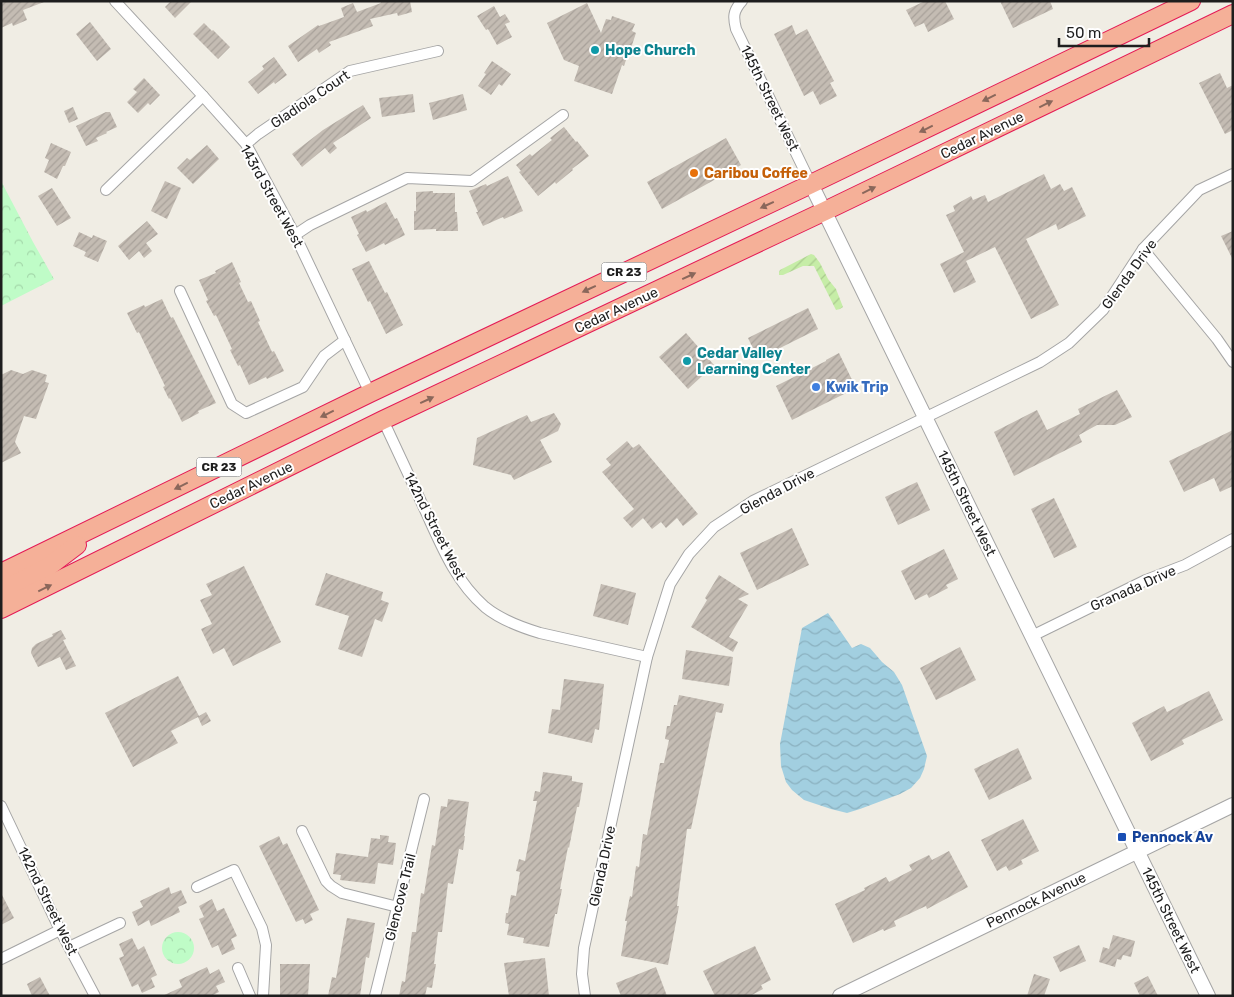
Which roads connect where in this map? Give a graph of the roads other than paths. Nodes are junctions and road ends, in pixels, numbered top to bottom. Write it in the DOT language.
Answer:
graph roads {
  1 [pos="115,1"];
  2 [pos="1191,1"];
  3 [pos="739,4"];
  4 [pos="1233,14"];
  5 [pos="438,51"];
  6 [pos="202,96"];
  7 [pos="563,115"];
  8 [pos="246,144"];
  9 [pos="1233,174"];
  10 [pos="811,184"];
  11 [pos="106,190"];
  12 [pos="825,211"];
  13 [pos="295,235"];
  14 [pos="1143,249"];
  15 [pos="180,290"];
  16 [pos="345,340"];
  17 [pos="1233,362"];
  18 [pos="370,393"];
  19 [pos="925,418"];
  20 [pos="383,420"];
  21 [pos="111,520"];
  22 [pos="1233,539"];
  23 [pos="1,573"];
  24 [pos="1,592"];
  25 [pos="1,609"];
  26 [pos="1032,636"];
  27 [pos="647,657"];
  28 [pos="424,799"];
  29 [pos="1233,805"];
  30 [pos="1,806"];
  31 [pos="302,831"];
  32 [pos="1138,851"];
  33 [pos="197,887"];
  34 [pos="398,907"];
  35 [pos="120,923"];
  36 [pos="60,930"];
  37 [pos="70,947"];
  38 [pos="1,959"];
  39 [pos="238,968"];
  40 [pos="95,996"];
  41 [pos="250,996"];
  42 [pos="263,996"];
  43 [pos="376,996"];
  44 [pos="585,996"];
  45 [pos="840,996"];
  46 [pos="1208,996"];
  1 -- 6 [label="street, 143rd Street West"];
  2 -- 10 [label="highway, CR 23, one-way"];
  3 -- 10 [label="street, 145th Street West"];
  12 -- 4 [label="highway, Cedar Avenue / CR 23, one-way"];
  5 -- 8 [label="street, Gladiola Court"];
  6 -- 8 [label="street, 143rd Street West"];
  6 -- 11 [label="street"];
  7 -- 13 [label="street"];
  8 -- 13 [label="street, 143rd Street West"];
  9 -- 14 [label="street, Glenda Drive"];
  10 -- 12 [label="street, 145th Street West"];
  10 -- 18 [label="highway, CR 23, one-way"];
  12 -- 19 [label="street, 145th Street West"];
  20 -- 12 [label="highway, Cedar Avenue / CR 23, one-way"];
  13 -- 16 [label="street, 143rd Street West"];
  14 -- 17 [label="street"];
  14 -- 19 [label="street, Glenda Drive"];
  15 -- 16 [label="street"];
  16 -- 18 [label="street, 143rd Street West"];
  18 -- 21 [label="highway, CR 23, one-way"];
  19 -- 26 [label="street, 145th Street West"];
  19 -- 27 [label="street, Glenda Drive"];
  25 -- 20 [label="highway, Cedar Avenue / CR 23, one-way"];
  20 -- 27 [label="street, 142nd Street West"];
  21 -- 23 [label="highway, CR 23"];
  21 -- 24 [label="highway"];
  22 -- 26 [label="street, Granada Drive"];
  26 -- 32 [label="street, 145th Street West"];
  27 -- 44 [label="street, Glenda Drive"];
  28 -- 34 [label="street, Glencove Trail"];
  29 -- 32 [label="street, Pennock Avenue"];
  30 -- 36 [label="street, 142nd Street West"];
  31 -- 34 [label="street"];
  32 -- 45 [label="street, Pennock Avenue"];
  32 -- 46 [label="street, 145th Street West"];
  33 -- 42 [label="street"];
  34 -- 43 [label="street, Glencove Trail"];
  35 -- 37 [label="street"];
  36 -- 37 [label="street, 142nd Street West"];
  36 -- 38 [label="street"];
  37 -- 40 [label="street, 142nd Street West"];
  39 -- 41 [label="street"];
}
